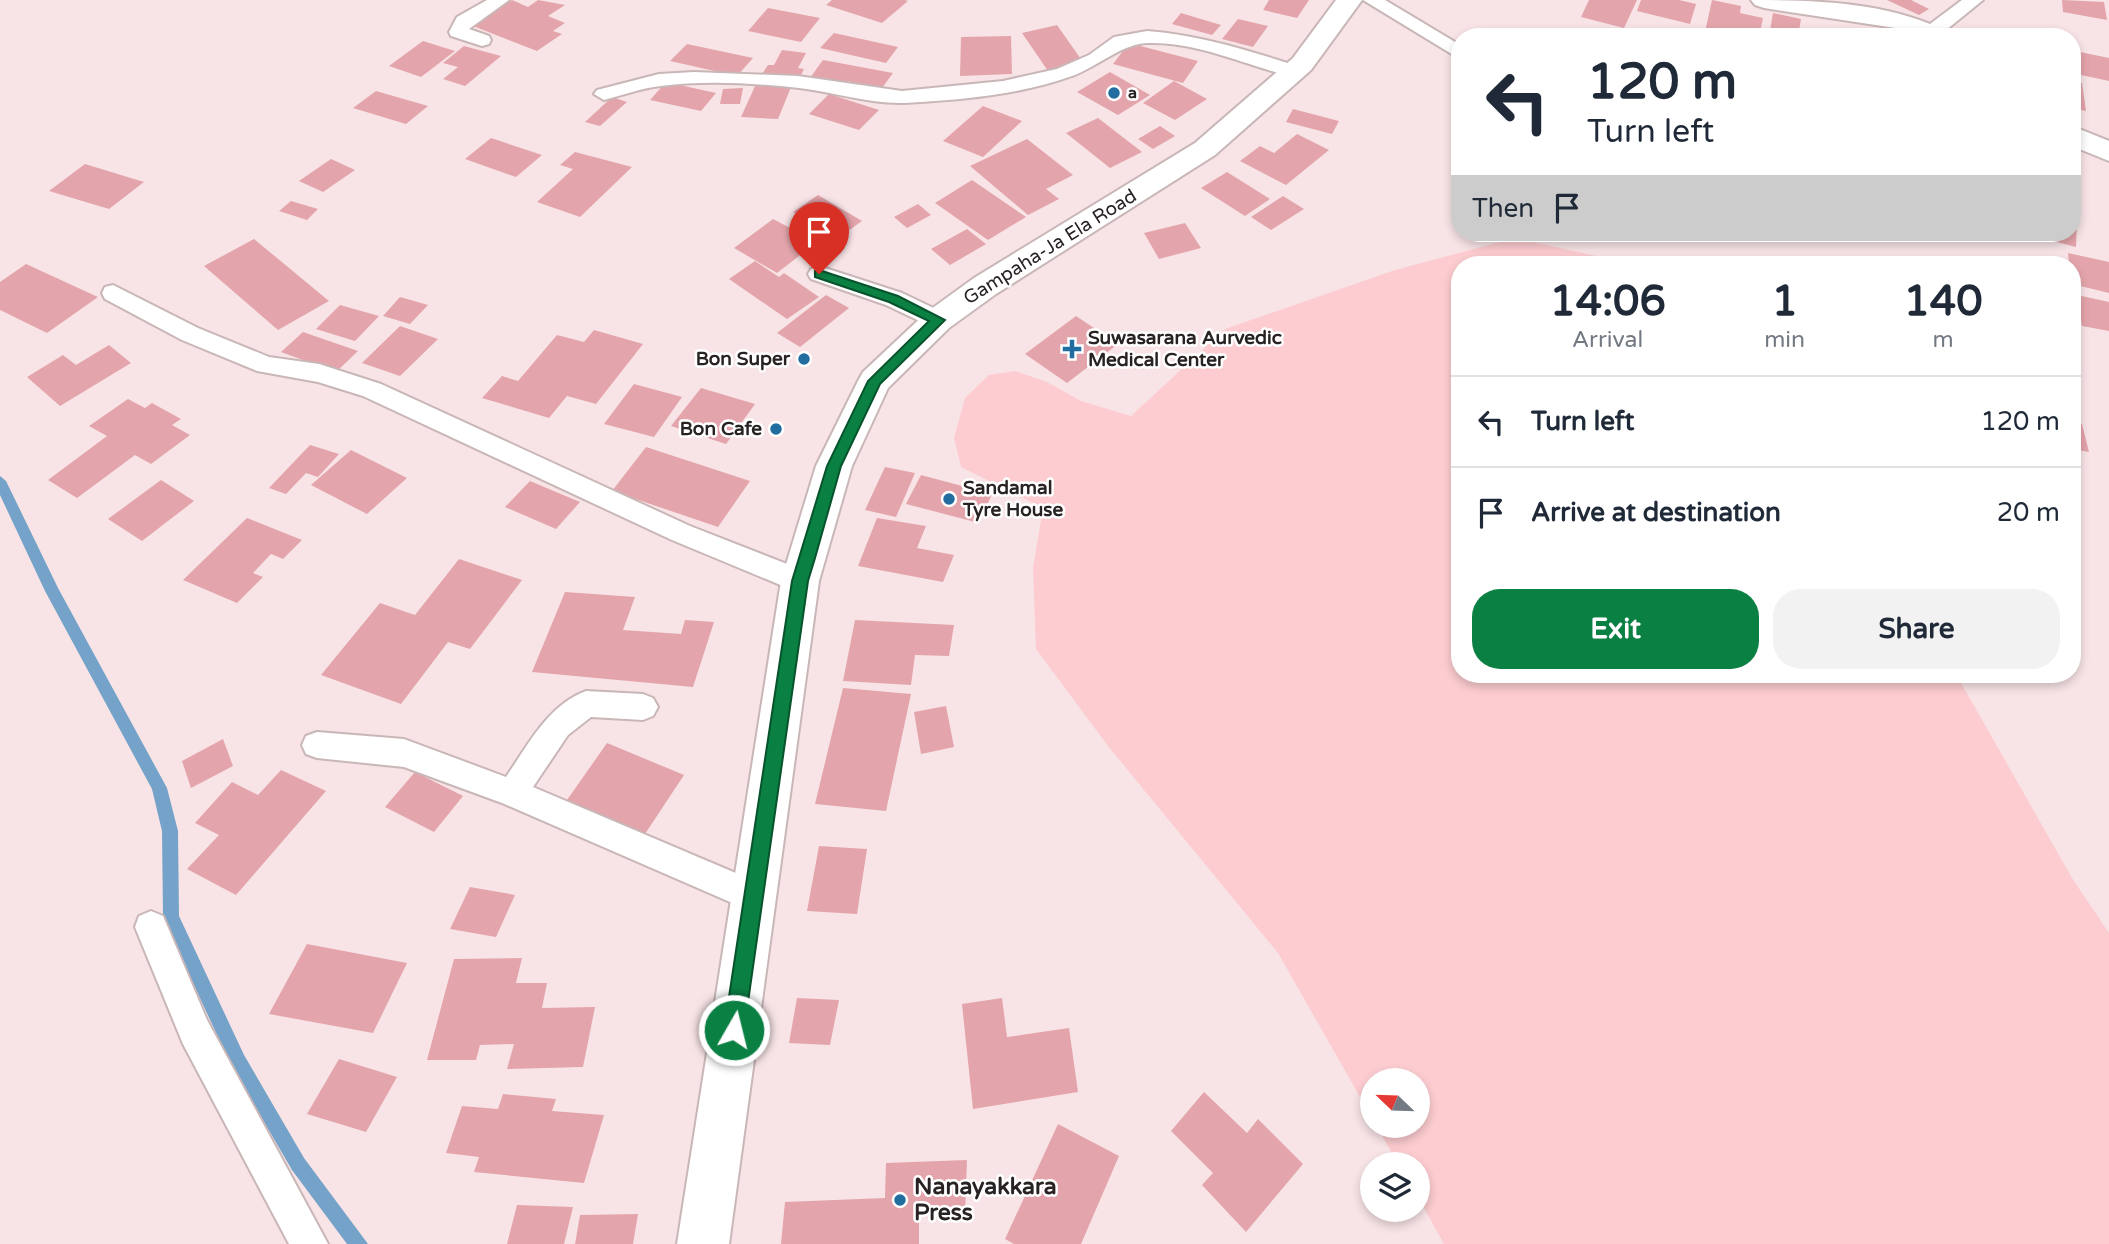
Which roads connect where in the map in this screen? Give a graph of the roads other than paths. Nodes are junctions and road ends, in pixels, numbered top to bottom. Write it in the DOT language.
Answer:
graph roads {
  1 [pos="500,0"];
  2 [pos="1349,0"];
  3 [pos="1373,0"];
  4 [pos="1765,0"];
  5 [pos="1974,0"];
  6 [pos="1922,28"];
  7 [pos="1943,28"];
  8 [pos="482,40"];
  9 [pos="1451,48"];
  10 [pos="1293,71"];
  11 [pos="604,94"];
  12 [pos="2081,139"];
  13 [pos="2109,152"];
  14 [pos="819,274"];
  15 [pos="113,293"];
  16 [pos="939,320"];
  17 [pos="800,581"];
  18 [pos="643,707"];
  19 [pos="317,745"];
  20 [pos="512,793"];
  21 [pos="753,896"];
  22 [pos="151,927"];
  23 [pos="309,1244"];
  24 [pos="703,1244"];
  1 -- 8 [label="lane"];
  2 -- 10 [label="main road, Gampaha-Ja Ela Road"];
  3 -- 9 [label="lane"];
  4 -- 6 [label="main road"];
  5 -- 7 [label="lane"];
  10 -- 11 [label="lane"];
  10 -- 16 [label="main road, Gampaha-Ja Ela Road"];
  12 -- 13 [label="main road"];
  14 -- 16 [label="lane"];
  15 -- 17 [label="lane"];
  16 -- 17 [label="main road, Gampaha-Ja Ela Road"];
  17 -- 21 [label="main road, Gampaha-Ja Ela Road"];
  18 -- 20 [label="lane"];
  19 -- 20 [label="lane"];
  20 -- 21 [label="lane"];
  21 -- 24 [label="main road, Gampaha-Ja Ela Road"];
  22 -- 23 [label="lane"];
}
